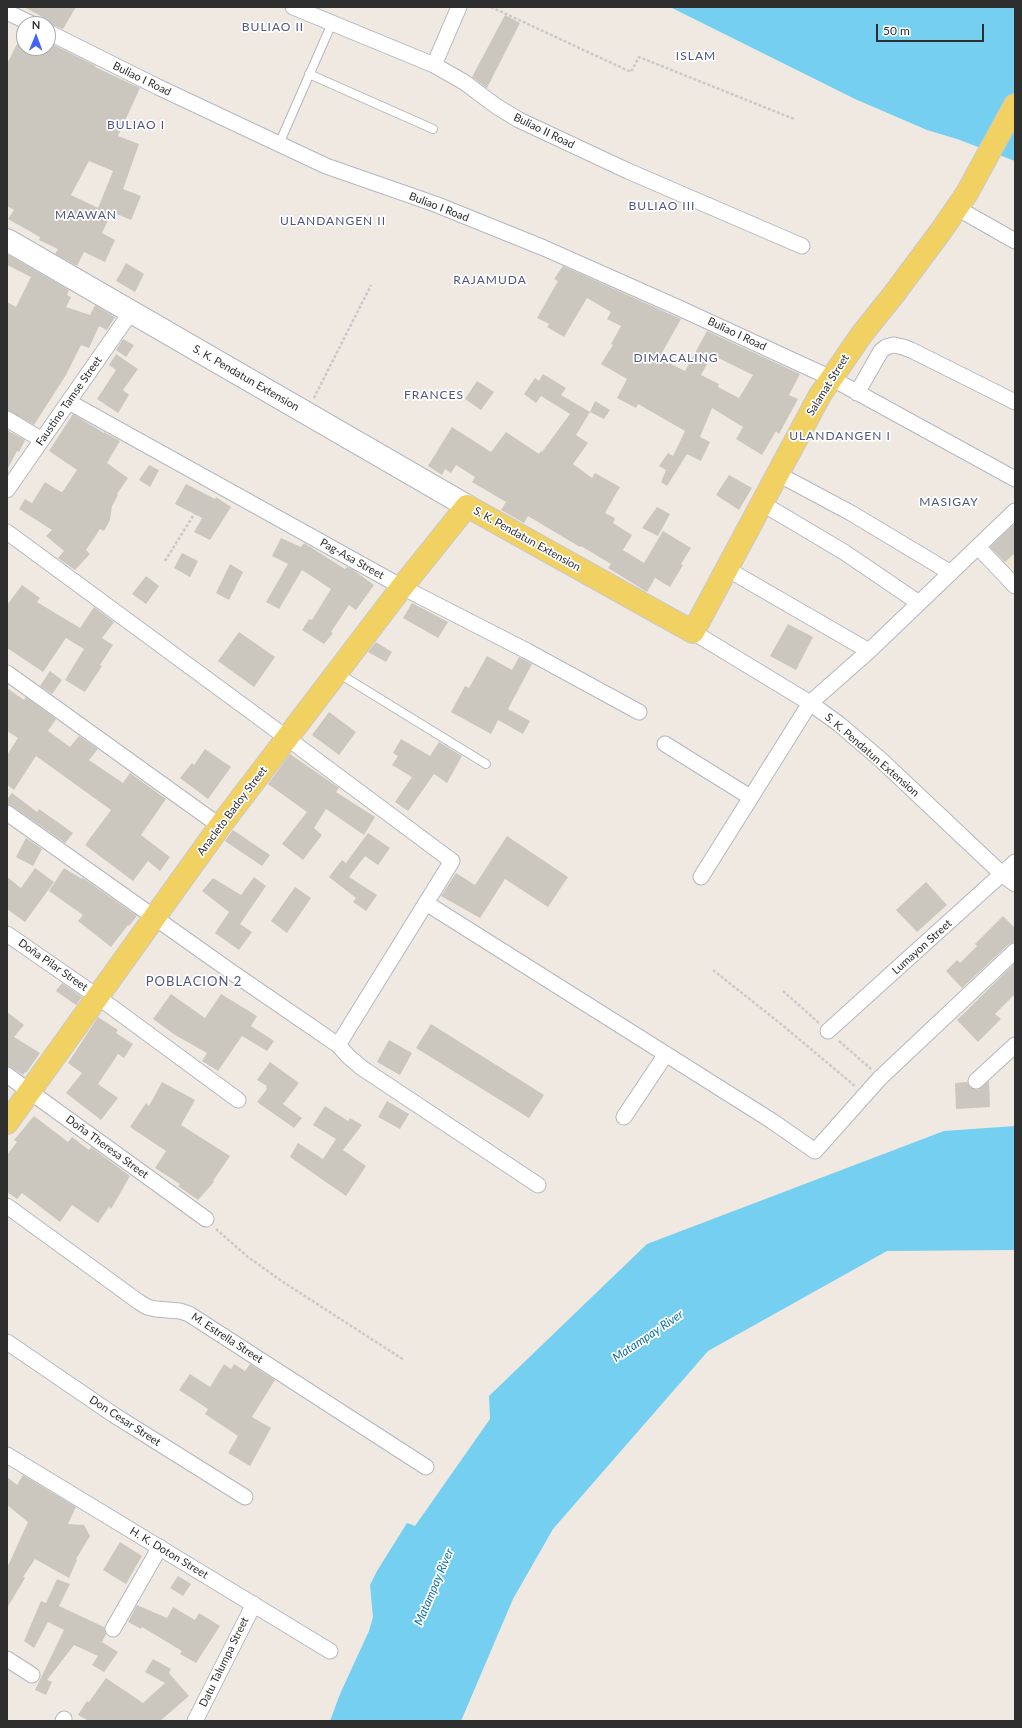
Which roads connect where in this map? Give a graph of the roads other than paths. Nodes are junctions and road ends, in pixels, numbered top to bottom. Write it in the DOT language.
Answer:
graph roads {
  1 [pos="293,7"];
  2 [pos="459,7"];
  3 [pos="332,23"];
  4 [pos="56,36"];
  5 [pos="434,64"];
  6 [pos="309,74"];
  7 [pos="1015,105"];
  8 [pos="433,129"];
  9 [pos="279,144"];
  10 [pos="956,208"];
  11 [pos="7,240"];
  12 [pos="1015,241"];
  13 [pos="802,246"];
  14 [pos="131,312"];
  15 [pos="831,378"];
  16 [pos="857,393"];
  17 [pos="69,402"];
  18 [pos="1015,402"];
  19 [pos="7,419"];
  20 [pos="42,440"];
  21 [pos="778,474"];
  22 [pos="1015,479"];
  23 [pos="7,490"];
  24 [pos="763,504"];
  25 [pos="467,506"];
  26 [pos="1015,511"];
  27 [pos="7,532"];
  28 [pos="978,547"];
  29 [pos="728,569"];
  30 [pos="951,573"];
  31 [pos="1015,586"];
  32 [pos="402,587"];
  33 [pos="919,603"];
  34 [pos="694,632"];
  35 [pos="869,651"];
  36 [pos="337,672"];
  37 [pos="7,673"];
  38 [pos="810,703"];
  39 [pos="639,712"];
  40 [pos="287,738"];
  41 [pos="665,744"];
  42 [pos="486,764"];
  43 [pos="750,797"];
  44 [pos="7,813"];
  45 [pos="220,826"];
  46 [pos="1015,862"];
  47 [pos="701,877"];
  48 [pos="1009,879"];
  49 [pos="426,903"];
  50 [pos="155,917"];
  51 [pos="7,934"];
  52 [pos="1015,952"];
  53 [pos="98,997"];
  54 [pos="828,1031"];
  55 [pos="338,1044"];
  56 [pos="1015,1045"];
  57 [pos="666,1054"];
  58 [pos="7,1075"];
  59 [pos="976,1081"];
  60 [pos="30,1092"];
  61 [pos="238,1100"];
  62 [pos="624,1117"];
  63 [pos="7,1123"];
  64 [pos="538,1185"];
  65 [pos="7,1206"];
  66 [pos="206,1220"];
  67 [pos="7,1342"];
  68 [pos="7,1455"];
  69 [pos="426,1467"];
  70 [pos="245,1497"];
  71 [pos="160,1547"];
  72 [pos="254,1604"];
  73 [pos="113,1629"];
  74 [pos="330,1651"];
  75 [pos="7,1660"];
  76 [pos="32,1675"];
  77 [pos="195,1721"];
  1 -- 3 [label="street, Buliao II Road"];
  2 -- 5 [label="street"];
  3 -- 5 [label="street, Buliao II Road"];
  3 -- 6 [label="lane"];
  4 -- 9 [label="street, Buliao I Road"];
  5 -- 13 [label="street, Buliao II Road"];
  6 -- 8 [label="lane"];
  6 -- 9 [label="lane"];
  7 -- 10 [label="main road, Salamat Street"];
  9 -- 15 [label="street, Buliao I Road"];
  10 -- 12 [label="street"];
  10 -- 15 [label="main road, Salamat Street"];
  11 -- 14 [label="street, S. K. Pendatun Extension"];
  14 -- 17 [label="street, Faustino Tamse Street"];
  14 -- 25 [label="street, S. K. Pendatun Extension"];
  15 -- 16 [label="street, Buliao I Road"];
  15 -- 21 [label="main road, Salamat Street"];
  16 -- 18 [label="street"];
  16 -- 22 [label="street, Buliao I Road"];
  17 -- 20 [label="street, Faustino Tamse Street"];
  17 -- 32 [label="street, Pag-Asa Street"];
  19 -- 20 [label="street"];
  20 -- 23 [label="street, Faustino Tamse Street"];
  21 -- 24 [label="main road, Salamat Street"];
  21 -- 30 [label="street"];
  24 -- 29 [label="main road, Salamat Street"];
  24 -- 33 [label="street"];
  25 -- 32 [label="main road, Anacleto Badoy Street"];
  25 -- 34 [label="main road, S. K. Pendatun Extension"];
  26 -- 28 [label="street"];
  27 -- 40 [label="street"];
  28 -- 30 [label="street"];
  28 -- 31 [label="street"];
  29 -- 34 [label="main road, Salamat Street"];
  29 -- 35 [label="street"];
  30 -- 33 [label="street"];
  32 -- 36 [label="main road, Anacleto Badoy Street"];
  32 -- 39 [label="street, Pag-Asa Street"];
  33 -- 35 [label="street"];
  34 -- 38 [label="street, S. K. Pendatun Extension"];
  35 -- 38 [label="street"];
  36 -- 40 [label="main road, Anacleto Badoy Street"];
  36 -- 42 [label="lane"];
  37 -- 45 [label="street"];
  38 -- 43 [label="street"];
  38 -- 48 [label="street, S. K. Pendatun Extension"];
  40 -- 45 [label="main road, Anacleto Badoy Street"];
  40 -- 49 [label="street"];
  41 -- 43 [label="street"];
  43 -- 47 [label="street"];
  44 -- 50 [label="street"];
  45 -- 50 [label="main road, Anacleto Badoy Street"];
  46 -- 48 [label="street, Lumayon Street"];
  48 -- 54 [label="street, Lumayon Street"];
  49 -- 55 [label="street"];
  49 -- 57 [label="street"];
  50 -- 53 [label="main road, Anacleto Badoy Street"];
  50 -- 55 [label="street"];
  51 -- 53 [label="street, Doña Pilar Street"];
  52 -- 57 [label="street"];
  53 -- 60 [label="main road, Anacleto Badoy Street"];
  53 -- 61 [label="street, Doña Pilar Street"];
  55 -- 64 [label="street"];
  56 -- 59 [label="street"];
  57 -- 62 [label="street"];
  58 -- 60 [label="street, Doña Theresa Street"];
  60 -- 63 [label="main road, Anacleto Badoy Street"];
  60 -- 66 [label="street, Doña Theresa Street"];
  65 -- 69 [label="street, M. Estrella Street"];
  67 -- 70 [label="street, Don Cesar Street"];
  68 -- 71 [label="street, H. K. Doton Street"];
  71 -- 72 [label="street, H. K. Doton Street"];
  71 -- 73 [label="street"];
  72 -- 74 [label="street, H. K. Doton Street"];
  72 -- 77 [label="street, Datu Talumpa Street"];
  75 -- 76 [label="street"];
}
